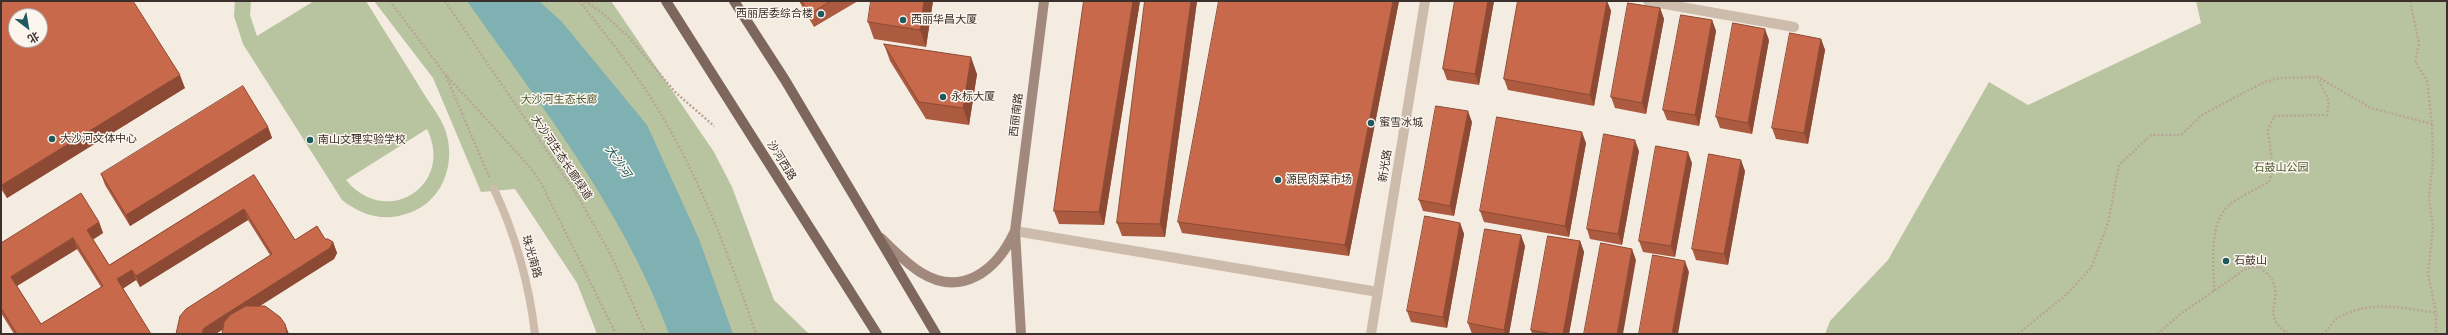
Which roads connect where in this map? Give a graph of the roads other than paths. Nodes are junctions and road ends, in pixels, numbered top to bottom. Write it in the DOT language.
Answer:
graph roads {
  1 [pos="666,1"];
  2 [pos="734,1"];
  3 [pos="1044,1"];
  4 [pos="1425,1"];
  5 [pos="1648,1"];
  6 [pos="1794,27"];
  7 [pos="494,189"];
  8 [pos="873,230"];
  9 [pos="1014,231"];
  10 [pos="1378,292"];
  11 [pos="535,334"];
  12 [pos="877,334"];
  13 [pos="936,334"];
  14 [pos="1021,334"];
  15 [pos="1370,334"];
  1 -- 12 [label="main road, 沙河西路"];
  2 -- 8 [label="main road"];
  3 -- 9 [label="street, 西丽南路"];
  4 -- 10 [label="street, 新光路"];
  5 -- 6 [label="street"];
  7 -- 11 [label="lane, 珠光南路"];
  8 -- 9 [label="street, 西丽南路"];
  8 -- 13 [label="main road"];
  9 -- 10 [label="street"];
  9 -- 14 [label="street, 西丽南路"];
  10 -- 15 [label="street, 新光路"];
}
